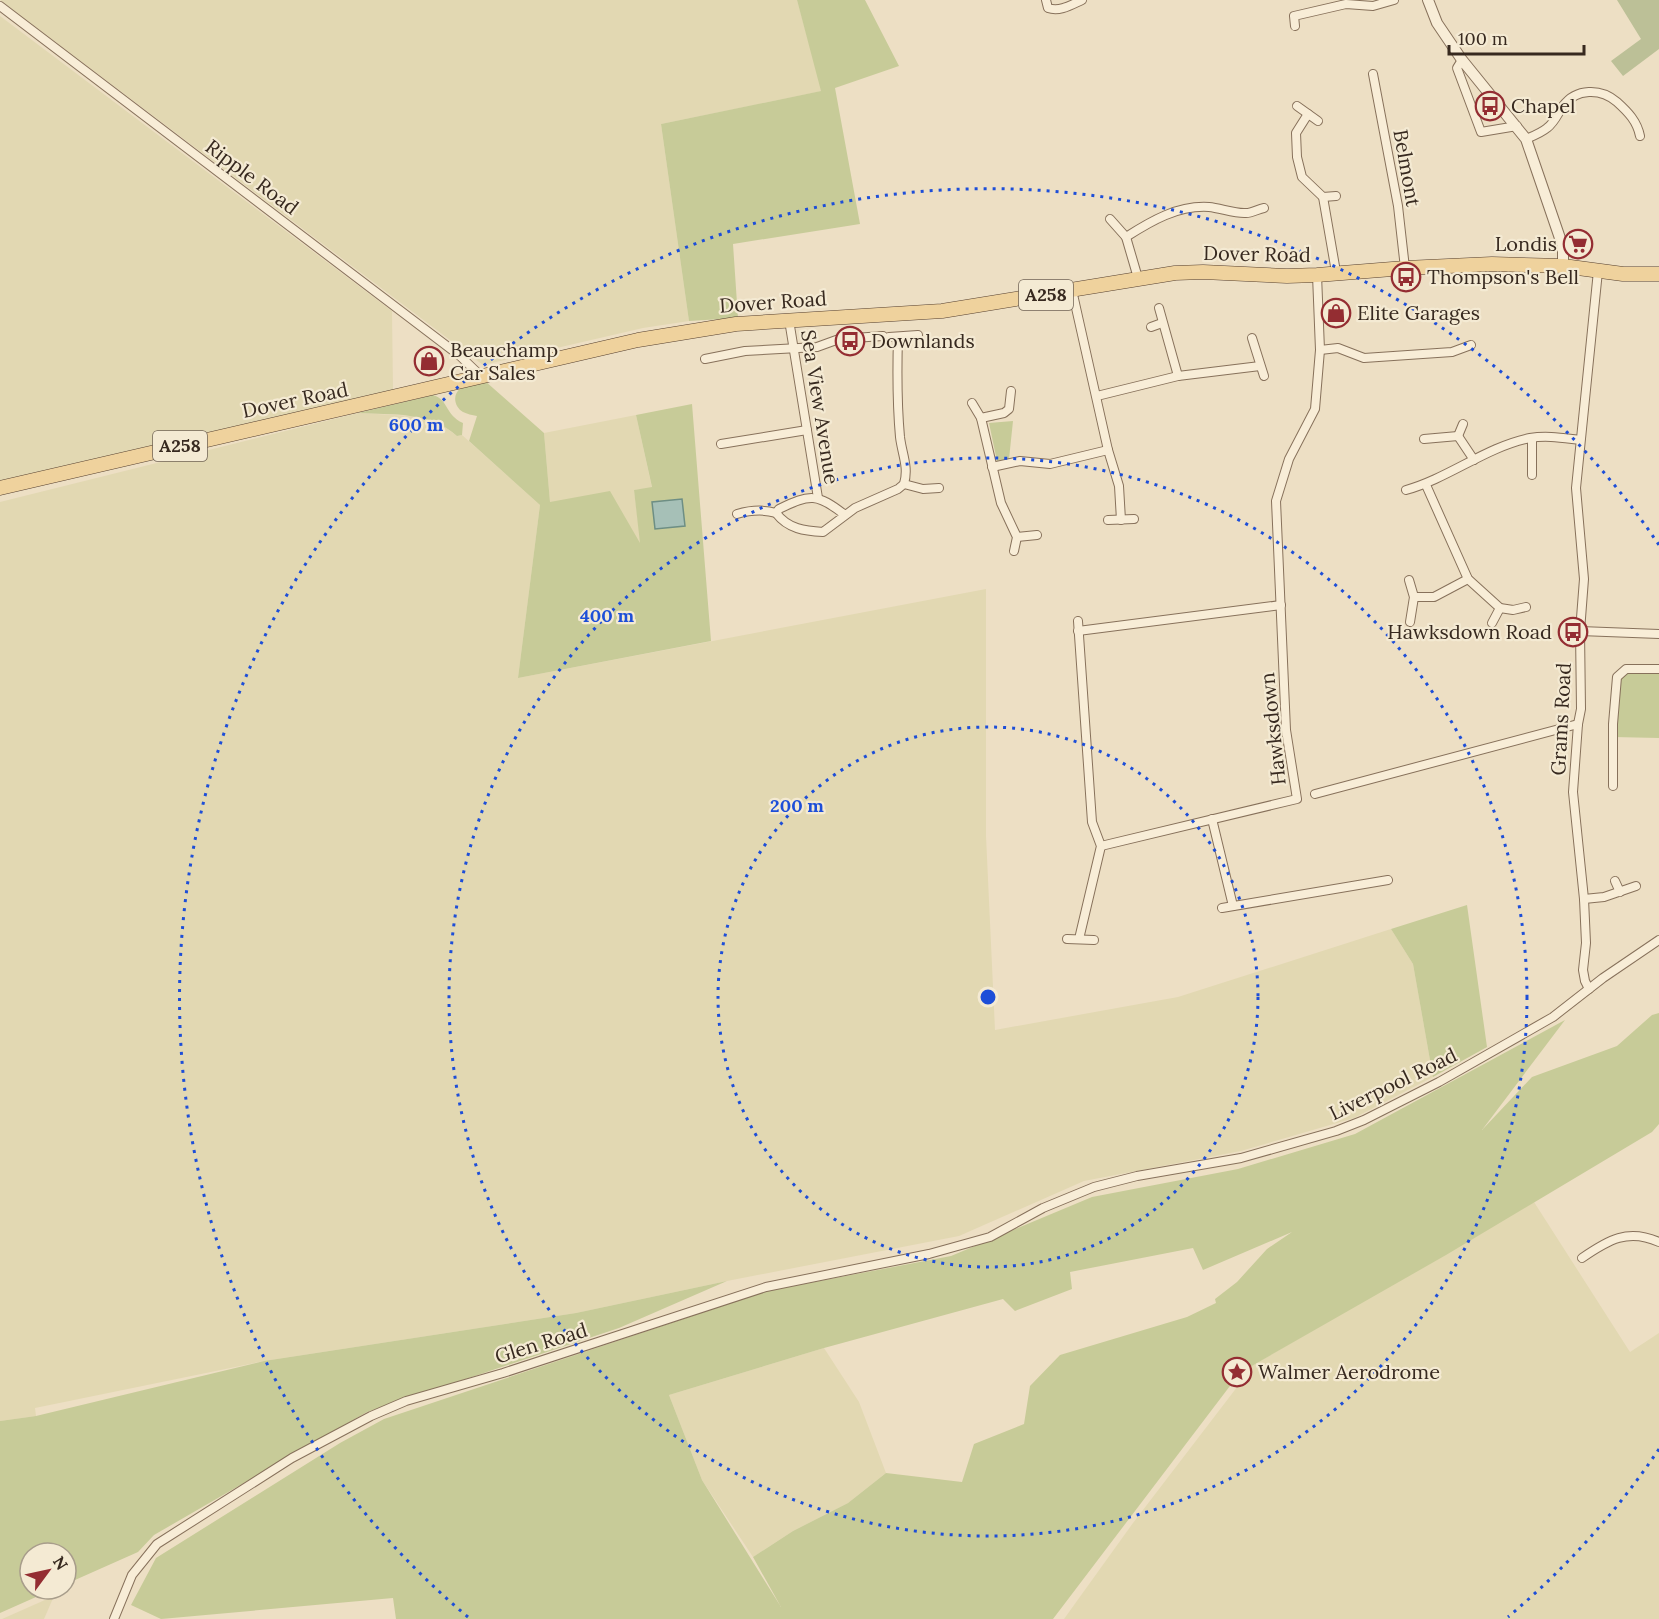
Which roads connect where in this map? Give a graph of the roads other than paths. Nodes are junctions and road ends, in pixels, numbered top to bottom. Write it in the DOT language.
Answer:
graph roads {
  1 [pos="1046,0"];
  2 [pos="1082,0"];
  3 [pos="1394,0"];
  4 [pos="1428,0"];
  5 [pos="0,6"];
  6 [pos="1295,26"];
  7 [pos="1462,60"];
  8 [pos="1372,74"];
  9 [pos="1297,106"];
  10 [pos="1308,114"];
  11 [pos="1318,121"];
  12 [pos="1516,126"];
  13 [pos="1640,136"];
  14 [pos="1526,139"];
  15 [pos="1336,196"];
  16 [pos="1323,197"];
  17 [pos="1264,208"];
  18 [pos="1110,219"];
  19 [pos="1126,237"];
  20 [pos="1563,266"];
  21 [pos="1405,268"];
  22 [pos="1598,271"];
  23 [pos="1336,272"];
  24 [pos="1659,274"];
  25 [pos="1317,275"];
  26 [pos="1138,278"];
  27 [pos="1072,290"];
  28 [pos="1159,308"];
  29 [pos="789,320"];
  30 [pos="1162,323"];
  31 [pos="1151,327"];
  32 [pos="918,335"];
  33 [pos="890,337"];
  34 [pos="1252,338"];
  35 [pos="1471,345"];
  36 [pos="793,347"];
  37 [pos="1320,350"];
  38 [pos="705,360"];
  39 [pos="1260,366"];
  40 [pos="1178,376"];
  41 [pos="1264,376"];
  42 [pos="482,377"];
  43 [pos="1011,391"];
  44 [pos="1096,396"];
  45 [pos="972,403"];
  46 [pos="981,418"];
  47 [pos="1463,424"];
  48 [pos="807,429"];
  49 [pos="1458,436"];
  50 [pos="1532,438"];
  51 [pos="1424,439"];
  52 [pos="1580,440"];
  53 [pos="721,444"];
  54 [pos="1108,450"];
  55 [pos="1474,460"];
  56 [pos="992,467"];
  57 [pos="1532,475"];
  58 [pos="904,484"];
  59 [pos="1426,484"];
  60 [pos="0,488"];
  61 [pos="939,488"];
  62 [pos="1406,490"];
  63 [pos="818,498"];
  64 [pos="777,513"];
  65 [pos="737,514"];
  66 [pos="845,515"];
  67 [pos="1134,519"];
  68 [pos="1108,520"];
  69 [pos="1121,520"];
  70 [pos="1037,535"];
  71 [pos="1017,537"];
  72 [pos="1014,551"];
  73 [pos="1468,579"];
  74 [pos="1409,580"];
  75 [pos="1414,597"];
  76 [pos="1281,605"];
  77 [pos="1526,607"];
  78 [pos="1500,608"];
  79 [pos="1078,621"];
  80 [pos="1410,622"];
  81 [pos="1492,623"];
  82 [pos="1078,631"];
  83 [pos="1580,631"];
  84 [pos="1659,634"];
  85 [pos="1659,669"];
  86 [pos="1578,724"];
  87 [pos="1613,786"];
  88 [pos="1315,794"];
  89 [pos="1212,819"];
  90 [pos="1101,846"];
  91 [pos="1388,880"];
  92 [pos="1615,881"];
  93 [pos="1636,886"];
  94 [pos="1620,892"];
  95 [pos="1584,899"];
  96 [pos="1233,906"];
  97 [pos="1222,908"];
  98 [pos="1067,939"];
  99 [pos="1079,939"];
  100 [pos="1094,940"];
  101 [pos="1659,940"];
  102 [pos="1589,989"];
  103 [pos="1043,1208"];
  104 [pos="1659,1242"];
  105 [pos="1582,1258"];
  106 [pos="114,1619"];
  1 -- 2 [label="street"];
  3 -- 6 [label="street"];
  4 -- 7 [label="street"];
  5 -- 42 [label="street, Ripple Road"];
  7 -- 12 [label="street"];
  7 -- 12 [label="street"];
  8 -- 21 [label="street, Belmont"];
  9 -- 10 [label="street"];
  10 -- 11 [label="street"];
  10 -- 16 [label="street"];
  12 -- 14 [label="street"];
  13 -- 14 [label="street"];
  14 -- 20 [label="street"];
  15 -- 16 [label="street"];
  16 -- 23 [label="street"];
  17 -- 19 [label="street"];
  18 -- 19 [label="street"];
  19 -- 26 [label="street"];
  20 -- 21 [label="main road, Dover Road / A258"];
  20 -- 22 [label="main road, A258"];
  21 -- 23 [label="main road, Dover Road / A258"];
  22 -- 24 [label="main road, A258"];
  22 -- 52 [label="street, Grams Road"];
  23 -- 25 [label="main road, Dover Road / A258"];
  25 -- 26 [label="main road, Dover Road / A258"];
  25 -- 37 [label="street, Hawksdown"];
  26 -- 27 [label="main road, Dover Road / A258"];
  27 -- 29 [label="main road, Dover Road / A258"];
  27 -- 44 [label="street"];
  28 -- 30 [label="street"];
  29 -- 36 [label="street, Sea View Avenue"];
  29 -- 42 [label="main road, Dover Road / A258"];
  30 -- 31 [label="street"];
  30 -- 40 [label="street"];
  32 -- 33 [label="street"];
  33 -- 36 [label="street"];
  33 -- 58 [label="street"];
  34 -- 39 [label="street"];
  35 -- 37 [label="street"];
  36 -- 38 [label="street"];
  36 -- 48 [label="street, Sea View Avenue"];
  37 -- 76 [label="street, Hawksdown"];
  39 -- 40 [label="street"];
  39 -- 41 [label="street"];
  40 -- 44 [label="street"];
  42 -- 60 [label="main road, Dover Road / A258"];
  43 -- 46 [label="street"];
  44 -- 54 [label="street"];
  45 -- 46 [label="street"];
  46 -- 56 [label="street"];
  47 -- 49 [label="street"];
  48 -- 53 [label="street"];
  48 -- 63 [label="street, Sea View Avenue"];
  49 -- 51 [label="street"];
  49 -- 55 [label="street"];
  50 -- 52 [label="street"];
  50 -- 55 [label="street"];
  50 -- 57 [label="street"];
  52 -- 83 [label="street, Grams Road"];
  54 -- 56 [label="street"];
  54 -- 69 [label="street"];
  55 -- 59 [label="street"];
  56 -- 71 [label="street"];
  58 -- 61 [label="street"];
  58 -- 66 [label="street"];
  59 -- 62 [label="street"];
  59 -- 73 [label="street"];
  63 -- 64 [label="street, Sea View Avenue"];
  63 -- 66 [label="street, Sea View Avenue"];
  64 -- 65 [label="street"];
  64 -- 66 [label="street"];
  67 -- 69 [label="street"];
  68 -- 69 [label="street"];
  70 -- 71 [label="street"];
  71 -- 72 [label="street"];
  73 -- 75 [label="street"];
  73 -- 78 [label="street"];
  74 -- 75 [label="street"];
  75 -- 80 [label="street"];
  76 -- 82 [label="street"];
  76 -- 89 [label="street, Hawksdown"];
  77 -- 78 [label="street"];
  78 -- 81 [label="street"];
  79 -- 82 [label="street"];
  82 -- 90 [label="street"];
  83 -- 84 [label="street"];
  83 -- 86 [label="street, Grams Road"];
  85 -- 87 [label="street"];
  86 -- 88 [label="street"];
  86 -- 95 [label="street, Grams Road"];
  89 -- 90 [label="street, Hawksdown"];
  89 -- 96 [label="street"];
  90 -- 99 [label="street"];
  91 -- 96 [label="street"];
  92 -- 94 [label="street"];
  93 -- 94 [label="street"];
  94 -- 95 [label="street"];
  95 -- 102 [label="street, Grams Road"];
  96 -- 97 [label="street"];
  98 -- 99 [label="street"];
  99 -- 100 [label="street"];
  101 -- 102 [label="street, Liverpool Road"];
  102 -- 103 [label="street, Liverpool Road"];
  103 -- 106 [label="street, Glen Road"];
  104 -- 105 [label="street"];
}
